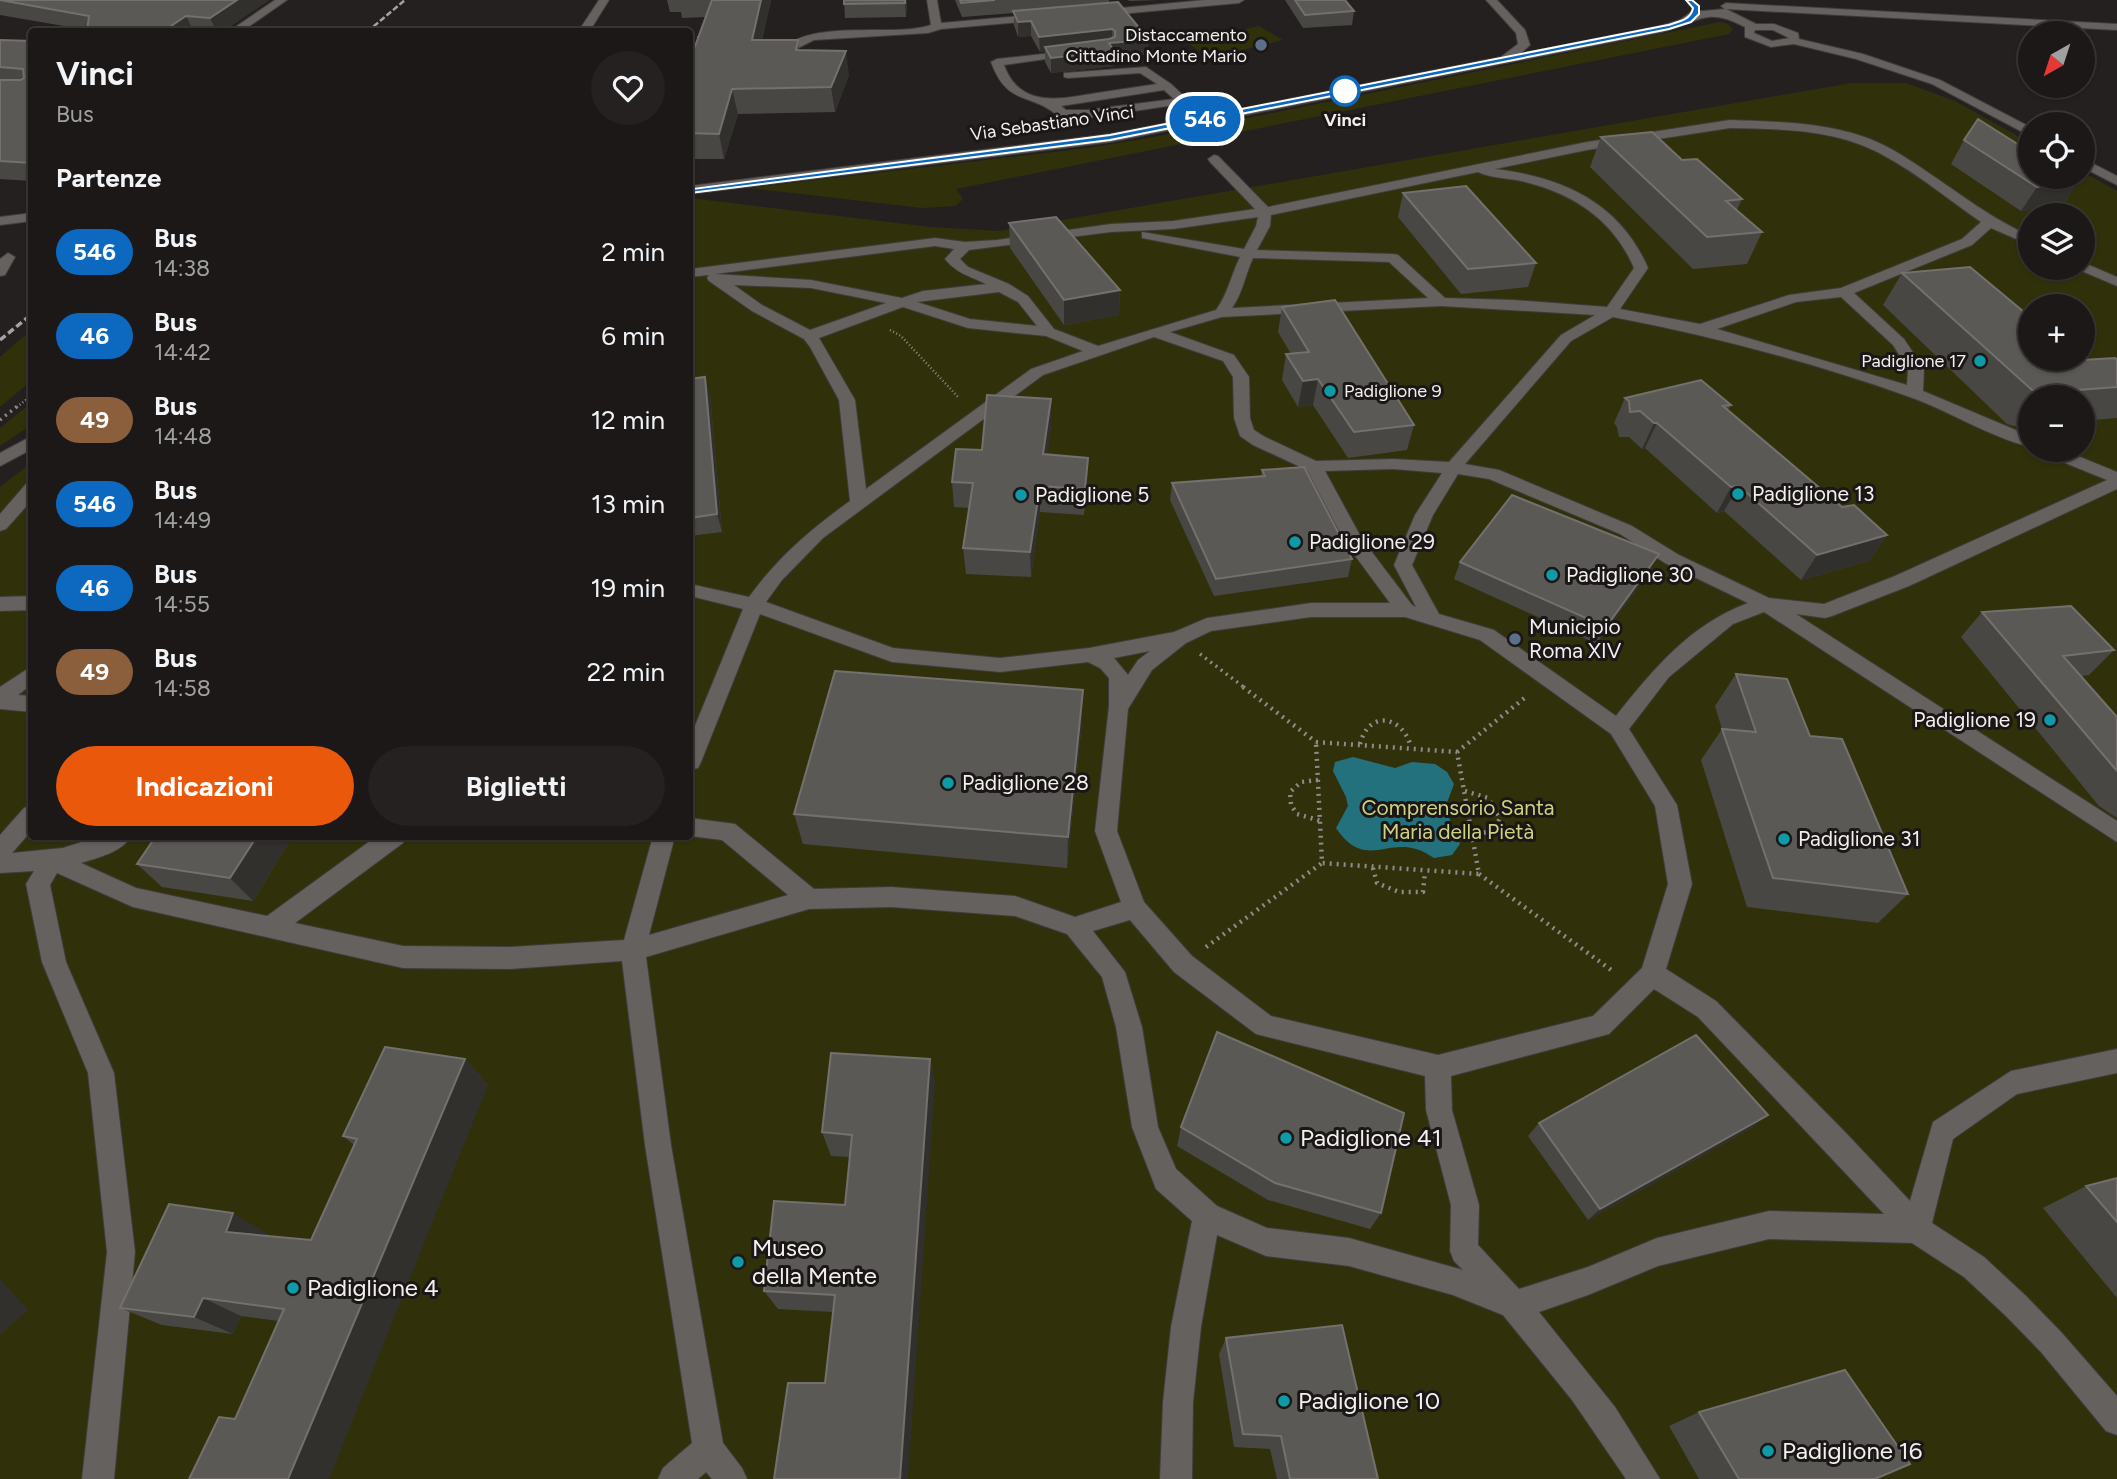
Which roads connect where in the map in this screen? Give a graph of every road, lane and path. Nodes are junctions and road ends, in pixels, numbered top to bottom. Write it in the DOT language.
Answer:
graph roads {
  1 [pos="282,0"];
  2 [pos="604,0"];
  3 [pos="932,0"];
  4 [pos="1239,0"];
  5 [pos="1491,0"];
  6 [pos="1824,0"];
  7 [pos="1121,5"];
  8 [pos="1724,6"];
  9 [pos="1084,14"];
  10 [pos="2105,14"];
  11 [pos="1057,16"];
  12 [pos="939,26"];
  13 [pos="2117,27"];
  14 [pos="239,28"];
  15 [pos="580,28"];
  16 [pos="1521,32"];
  17 [pos="703,37"];
  18 [pos="693,38"];
  19 [pos="1581,45"];
  20 [pos="1081,51"];
  21 [pos="1115,59"];
  22 [pos="780,60"];
  23 [pos="1505,60"];
  24 [pos="1123,70"];
  25 [pos="1068,75"];
  26 [pos="1167,86"];
  27 [pos="1052,104"];
  28 [pos="1198,121"];
  29 [pos="2018,126"];
  30 [pos="1214,159"];
  31 [pos="1468,169"];
  32 [pos="2095,169"];
  33 [pos="2117,181"];
  34 [pos="693,190"];
  35 [pos="1265,212"];
  36 [pos="28,217"];
  37 [pos="0,221"];
  38 [pos="1989,222"];
  39 [pos="1111,228"];
  40 [pos="2018,235"];
  41 [pos="965,246"];
  42 [pos="1249,254"];
  43 [pos="0,258"];
  44 [pos="0,272"];
  45 [pos="2095,272"];
  46 [pos="693,273"];
  47 [pos="715,274"];
  48 [pos="2117,282"];
  49 [pos="1004,287"];
  50 [pos="1844,292"];
  51 [pos="902,302"];
  52 [pos="1441,302"];
  53 [pos="1611,312"];
  54 [pos="1221,313"];
  55 [pos="1701,329"];
  56 [pos="890,330"];
  57 [pos="1049,332"];
  58 [pos="1154,332"];
  59 [pos="810,336"];
  60 [pos="1097,351"];
  61 [pos="1915,393"];
  62 [pos="28,398"];
  63 [pos="959,398"];
  64 [pos="0,420"];
  65 [pos="2018,437"];
  66 [pos="28,443"];
  67 [pos="0,461"];
  68 [pos="2076,462"];
  69 [pos="1314,466"];
  70 [pos="1453,468"];
  71 [pos="2117,480"];
  72 [pos="28,493"];
  73 [pos="859,502"];
  74 [pos="28,508"];
  75 [pos="0,525"];
  76 [pos="0,537"];
  77 [pos="693,593"];
  78 [pos="28,603"];
  79 [pos="0,604"];
  80 [pos="1766,604"];
  81 [pos="754,605"];
  82 [pos="1405,610"];
  83 [pos="1431,616"];
  84 [pos="1179,638"];
  85 [pos="1088,655"];
  86 [pos="28,676"];
  87 [pos="1548,678"];
  88 [pos="0,699"];
  89 [pos="28,703"];
  90 [pos="1118,708"];
  91 [pos="1618,728"];
  92 [pos="1316,742"];
  93 [pos="1360,744"];
  94 [pos="1411,747"];
  95 [pos="1457,752"];
  96 [pos="693,755"];
  97 [pos="1318,780"];
  98 [pos="1465,792"];
  99 [pos="28,819"];
  100 [pos="1321,821"];
  101 [pos="693,827"];
  102 [pos="2117,833"];
  103 [pos="1473,834"];
  104 [pos="115,840"];
  105 [pos="390,840"];
  106 [pos="663,840"];
  107 [pos="0,851"];
  108 [pos="53,860"];
  109 [pos="0,863"];
  110 [pos="1322,863"];
  111 [pos="1373,868"];
  112 [pos="1424,872"];
  113 [pos="1479,874"];
  114 [pos="808,899"];
  115 [pos="1135,908"];
  116 [pos="272,926"];
  117 [pos="1075,927"];
  118 [pos="633,950"];
  119 [pos="1183,964"];
  120 [pos="1644,981"];
  121 [pos="2117,1060"];
  122 [pos="1438,1068"];
  123 [pos="1207,1216"];
  124 [pos="1916,1229"];
  125 [pos="1516,1305"];
  126 [pos="2117,1420"];
  127 [pos="709,1449"];
  128 [pos="98,1479"];
  129 [pos="674,1479"];
  130 [pos="731,1479"];
  131 [pos="1176,1479"];
  132 [pos="1644,1479"];
  1 -- 14 [label="street"];
  2 -- 15 [label="street"];
  3 -- 12 [label="street"];
  4 -- 7 [label="street"];
  5 -- 16 [label="street"];
  6 -- 10 [label="street"];
  7 -- 9 [label="street"];
  8 -- 13 [label="street"];
  8 -- 19 [label="street, Via Sebastiano Vinci"];
  8 -- 29 [label="street"];
  11 -- 12 [label="street"];
  12 -- 22 [label="street"];
  16 -- 19 [label="street, Via Sebastiano Vinci"];
  16 -- 23 [label="street"];
  17 -- 18 [label="path"];
  19 -- 23 [label="street, Via Sebastiano Vinci"];
  20 -- 27 [label="street"];
  21 -- 24 [label="street"];
  23 -- 28 [label="street, Via Sebastiano Vinci"];
  24 -- 25 [label="street"];
  24 -- 26 [label="street"];
  26 -- 27 [label="street"];
  26 -- 28 [label="street"];
  27 -- 28 [label="street"];
  28 -- 34 [label="street, Via Sebastiano Vinci"];
  30 -- 35 [label="street"];
  31 -- 35 [label="street"];
  31 -- 38 [label="street"];
  31 -- 53 [label="street"];
  32 -- 33 [label="street"];
  35 -- 39 [label="street"];
  35 -- 42 [label="street"];
  36 -- 37 [label="street"];
  38 -- 40 [label="street"];
  38 -- 50 [label="street"];
  39 -- 41 [label="street"];
  39 -- 42 [label="street"];
  41 -- 47 [label="street"];
  41 -- 49 [label="street"];
  42 -- 52 [label="street"];
  42 -- 54 [label="street"];
  43 -- 44 [label="street"];
  45 -- 48 [label="street"];
  46 -- 47 [label="street"];
  47 -- 51 [label="street"];
  47 -- 59 [label="street"];
  49 -- 51 [label="street"];
  49 -- 57 [label="street"];
  50 -- 55 [label="street"];
  50 -- 61 [label="street"];
  51 -- 57 [label="street"];
  51 -- 59 [label="street"];
  52 -- 53 [label="street"];
  52 -- 54 [label="street"];
  53 -- 55 [label="street"];
  53 -- 70 [label="street"];
  54 -- 58 [label="street"];
  55 -- 61 [label="street"];
  56 -- 63 [label="path"];
  57 -- 60 [label="street"];
  58 -- 60 [label="street"];
  58 -- 69 [label="street"];
  59 -- 73 [label="street"];
  60 -- 73 [label="street"];
  61 -- 65 [label="street"];
  62 -- 64 [label="path"];
  66 -- 67 [label="street"];
  68 -- 71 [label="street"];
  69 -- 70 [label="street"];
  69 -- 82 [label="street"];
  70 -- 80 [label="street"];
  70 -- 83 [label="street"];
  71 -- 80 [label="street"];
  72 -- 75 [label="street"];
  73 -- 81 [label="street"];
  74 -- 76 [label="street"];
  77 -- 81 [label="street"];
  78 -- 79 [label="street"];
  80 -- 91 [label="street"];
  80 -- 102 [label="street"];
  81 -- 85 [label="street"];
  81 -- 96 [label="street"];
  82 -- 83 [label="street"];
  82 -- 84 [label="street"];
  83 -- 87 [label="street"];
  84 -- 85 [label="street"];
  84 -- 90 [label="street"];
  84 -- 92 [label="path"];
  85 -- 90 [label="street"];
  86 -- 88 [label="street"];
  87 -- 91 [label="street"];
  87 -- 95 [label="path"];
  88 -- 89 [label="street"];
  90 -- 115 [label="street"];
  91 -- 120 [label="street"];
  92 -- 93 [label="path"];
  92 -- 97 [label="path"];
  93 -- 94 [label="path"];
  93 -- 94 [label="path"];
  94 -- 95 [label="path"];
  95 -- 98 [label="path"];
  97 -- 100 [label="path"];
  97 -- 100 [label="path"];
  98 -- 103 [label="path"];
  98 -- 103 [label="path"];
  99 -- 107 [label="street"];
  100 -- 110 [label="path"];
  101 -- 114 [label="street"];
  103 -- 113 [label="path"];
  104 -- 108 [label="street"];
  105 -- 116 [label="street"];
  106 -- 118 [label="street"];
  108 -- 109 [label="street"];
  108 -- 116 [label="street"];
  108 -- 128 [label="street"];
  110 -- 111 [label="path"];
  110 -- 119 [label="path"];
  111 -- 112 [label="path"];
  111 -- 112 [label="path"];
  112 -- 113 [label="path"];
  113 -- 120 [label="path"];
  114 -- 117 [label="street"];
  114 -- 118 [label="street"];
  115 -- 117 [label="street"];
  115 -- 119 [label="street"];
  116 -- 118 [label="street"];
  117 -- 123 [label="street"];
  118 -- 127 [label="street"];
  119 -- 122 [label="street"];
  120 -- 122 [label="street"];
  120 -- 124 [label="street"];
  121 -- 124 [label="street"];
  122 -- 125 [label="street"];
  123 -- 125 [label="street"];
  123 -- 131 [label="street"];
  124 -- 125 [label="street"];
  124 -- 126 [label="street"];
  125 -- 132 [label="street"];
  127 -- 129 [label="street"];
  127 -- 130 [label="street"];
}
